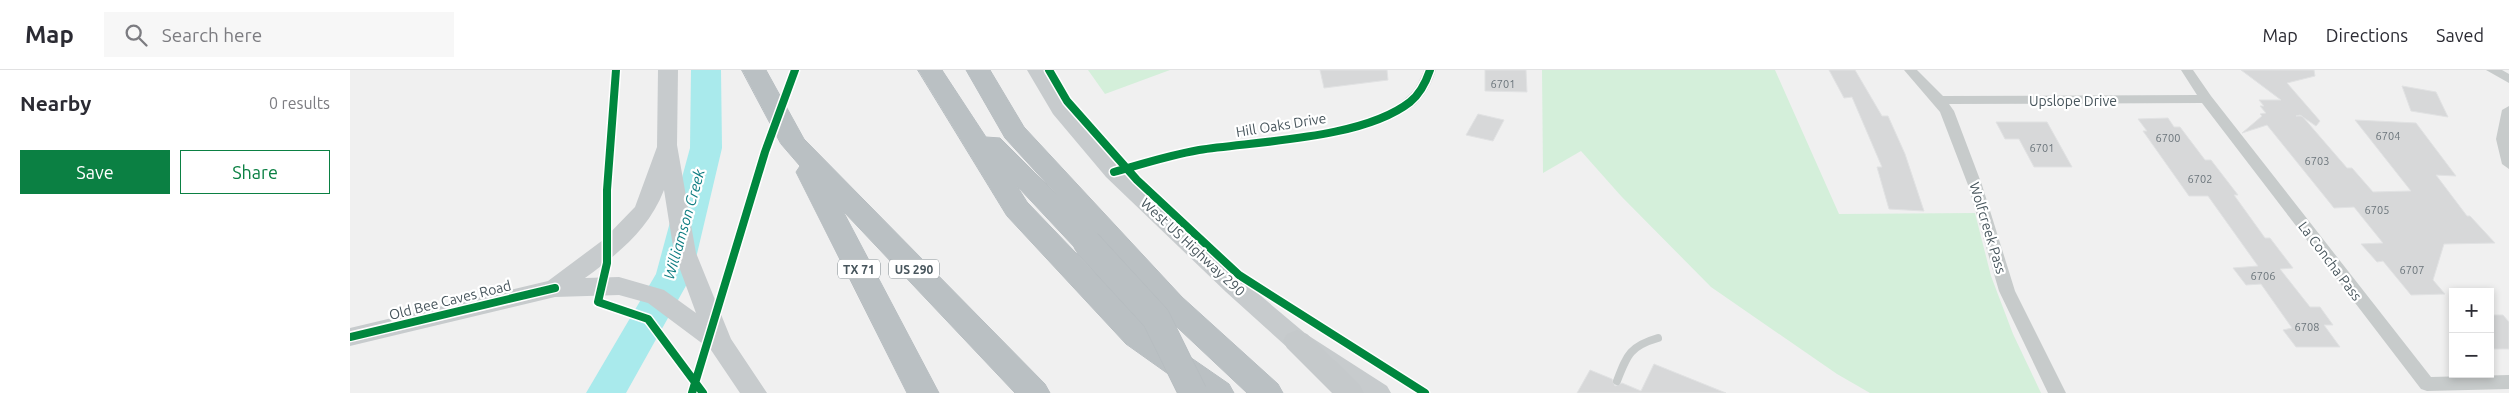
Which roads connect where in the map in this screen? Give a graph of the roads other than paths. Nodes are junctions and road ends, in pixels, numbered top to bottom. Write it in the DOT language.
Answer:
graph roads {
  1 [pos="668,70"];
  2 [pos="754,70"];
  3 [pos="930,70"];
  4 [pos="978,70"];
  5 [pos="1037,70"];
  6 [pos="1430,70"];
  7 [pos="1910,70"];
  8 [pos="2187,70"];
  9 [pos="2492,70"];
  10 [pos="2509,79"];
  11 [pos="2206,99"];
  12 [pos="1940,100"];
  13 [pos="957,110"];
  14 [pos="2509,110"];
  15 [pos="794,144"];
  16 [pos="667,145"];
  17 [pos="2509,164"];
  18 [pos="1114,172"];
  19 [pos="555,288"];
  20 [pos="350,337"];
  21 [pos="1658,338"];
  22 [pos="1297,341"];
  23 [pos="720,343"];
  24 [pos="1617,381"];
  25 [pos="2509,382"];
  26 [pos="749,384"];
  27 [pos="923,393"];
  28 [pos="1034,393"];
  29 [pos="1194,393"];
  30 [pos="1218,393"];
  31 [pos="1267,393"];
  32 [pos="1350,393"];
  33 [pos="1378,393"];
  34 [pos="2057,393"];
  1 -- 16 [label="main road"];
  2 -- 15 [label="highway, US 290"];
  3 -- 13 [label="highway"];
  4 -- 31 [label="highway"];
  5 -- 18 [label="main road, West US Highway 290"];
  6 -- 18 [label="street, Hill Oaks Drive"];
  7 -- 12 [label="street, Wolfcreek Pass"];
  8 -- 11 [label="street, La Concha Pass"];
  9 -- 10 [label="street"];
  11 -- 12 [label="street, Upslope Drive"];
  11 -- 25 [label="street, La Concha Pass"];
  12 -- 34 [label="street, Wolfcreek Pass"];
  13 -- 29 [label="highway, bridge"];
  13 -- 30 [label="highway"];
  14 -- 17 [label="street"];
  15 -- 27 [label="highway, TX 71"];
  15 -- 28 [label="highway, US 290"];
  16 -- 19 [label="main road, Old Bee Caves Road"];
  16 -- 23 [label="main road"];
  18 -- 22 [label="main road, West US Highway 290"];
  19 -- 20 [label="main road, Old Bee Caves Road"];
  19 -- 23 [label="main road, Old Bee Caves Road"];
  21 -- 24 [label="lane"];
  22 -- 32 [label="main road"];
  22 -- 33 [label="main road, West US Highway 290"];
  23 -- 26 [label="main road"];
}
